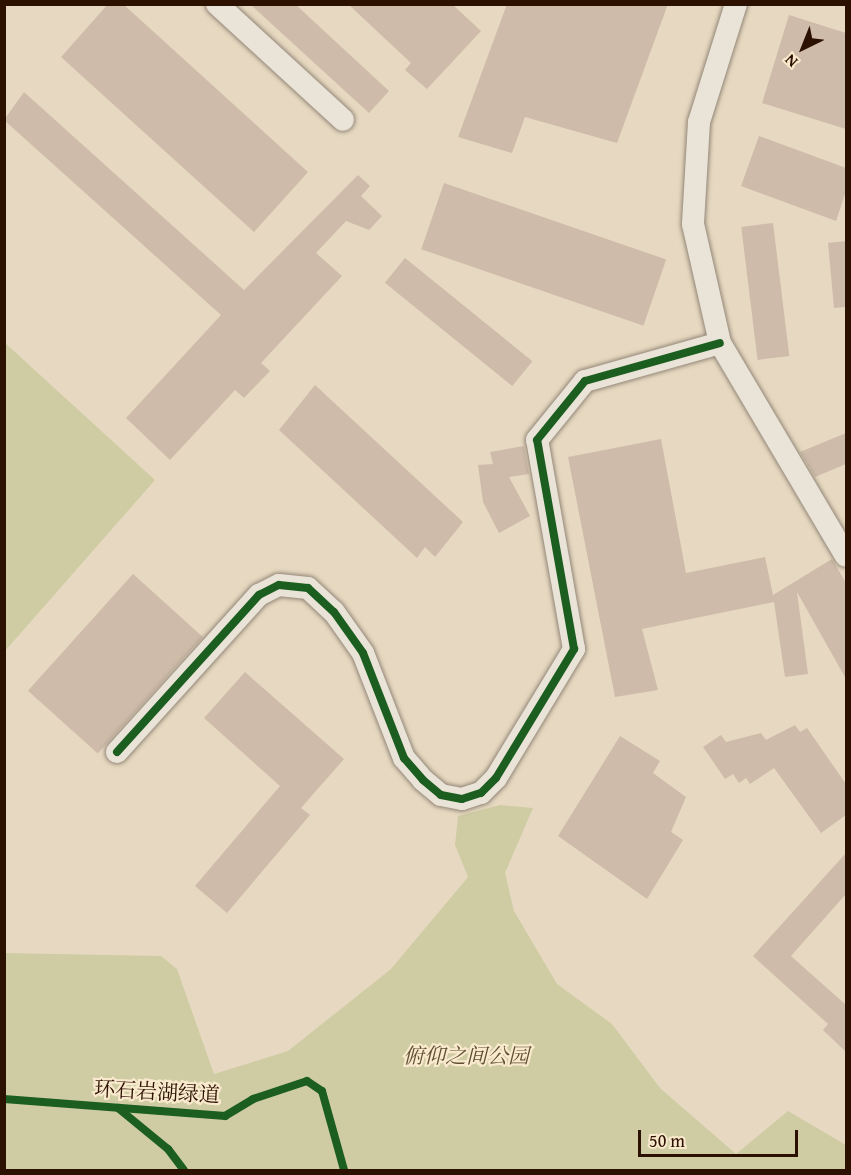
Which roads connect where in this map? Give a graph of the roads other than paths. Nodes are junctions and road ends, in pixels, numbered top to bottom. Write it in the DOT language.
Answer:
graph roads {
  1 [pos="217,4"];
  2 [pos="736,4"];
  3 [pos="343,120"];
  4 [pos="720,343"];
  5 [pos="846,556"];
  6 [pos="117,752"];
  1 -- 3 [label="street"];
  2 -- 4 [label="street"];
  4 -- 5 [label="street"];
  4 -- 6 [label="street"];
}
